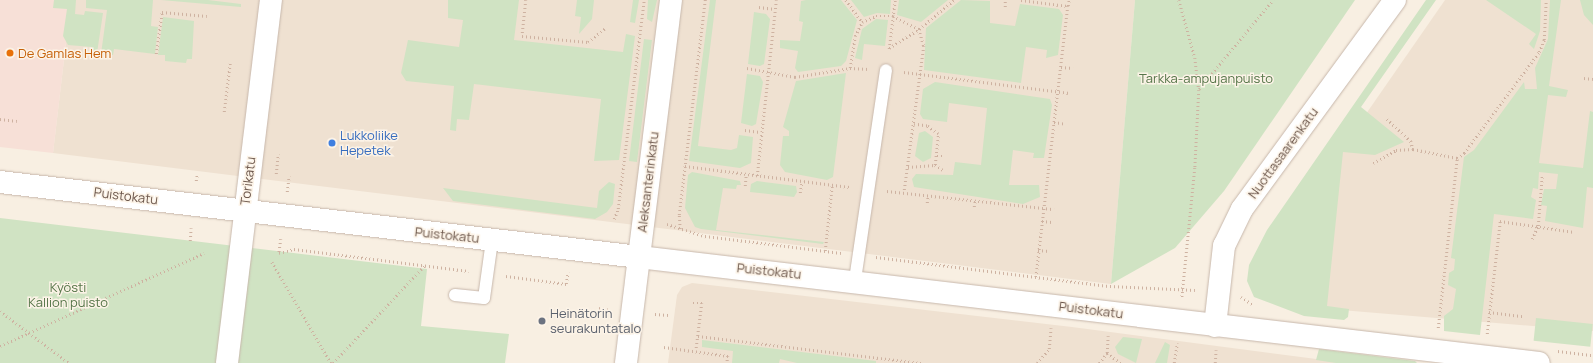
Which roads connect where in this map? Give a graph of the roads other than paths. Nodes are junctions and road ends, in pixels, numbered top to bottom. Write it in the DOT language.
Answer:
graph roads {
  1 [pos="270,0"];
  2 [pos="671,0"];
  3 [pos="1395,0"];
  4 [pos="886,70"];
  5 [pos="0,182"];
  6 [pos="245,210"];
  7 [pos="492,240"];
  8 [pos="639,257"];
  9 [pos="855,280"];
  10 [pos="455,295"];
  11 [pos="1216,334"];
  12 [pos="227,363"];
  13 [pos="626,363"];
  14 [pos="1539,363"];
  1 -- 6 [label="street, Torikatu"];
  2 -- 8 [label="street, Aleksanterinkatu"];
  3 -- 11 [label="street, Nuottasaarenkatu"];
  4 -- 9 [label="lane"];
  5 -- 6 [label="street, Puistokatu"];
  6 -- 7 [label="street, Puistokatu"];
  6 -- 12 [label="street, Torikatu"];
  7 -- 8 [label="street, Puistokatu"];
  7 -- 10 [label="lane"];
  8 -- 9 [label="street, Puistokatu"];
  8 -- 13 [label="street, Aleksanterinkatu"];
  9 -- 11 [label="street, Puistokatu"];
  11 -- 14 [label="street, Puistokatu"];
}
